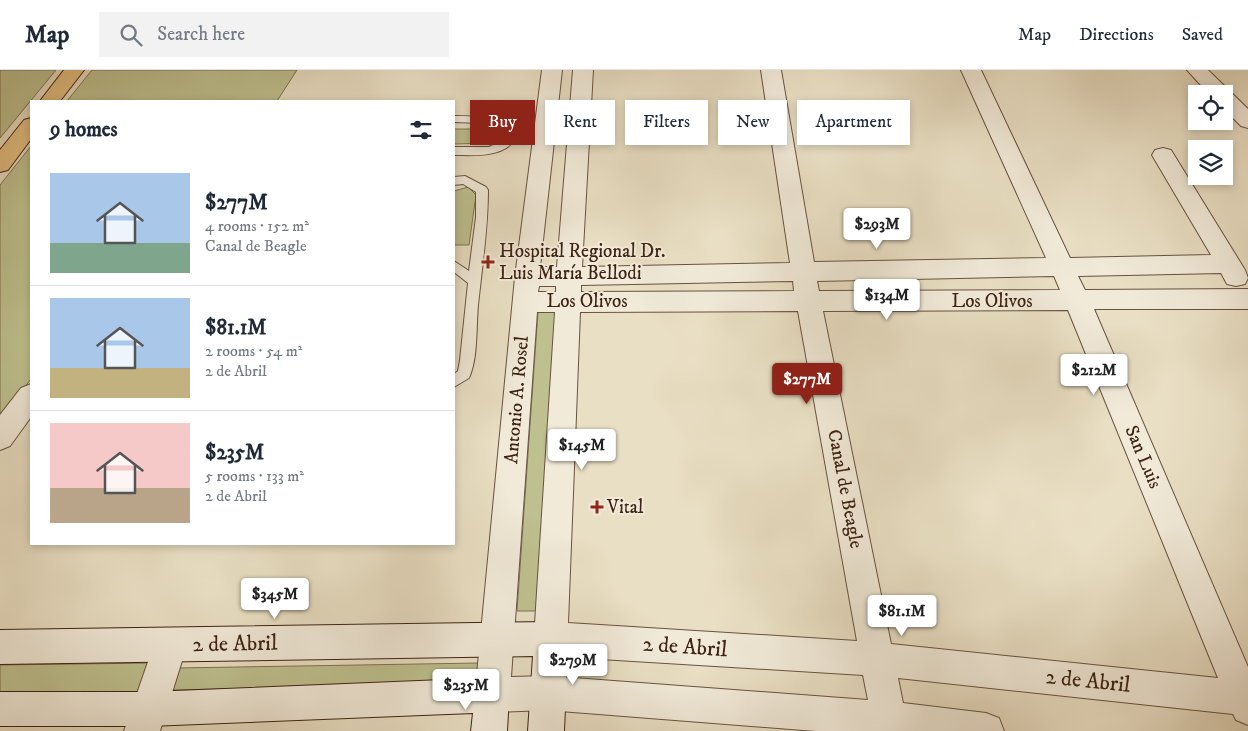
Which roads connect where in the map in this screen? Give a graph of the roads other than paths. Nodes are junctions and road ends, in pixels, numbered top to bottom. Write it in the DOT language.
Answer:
graph roads {
  1 [pos="74,70"];
  2 [pos="552,70"];
  3 [pos="583,70"];
  4 [pos="772,70"];
  5 [pos="971,70"];
  6 [pos="1197,70"];
  7 [pos="1212,85"];
  8 [pos="51,100"];
  9 [pos="1233,106"];
  10 [pos="455,119"];
  11 [pos="1248,121"];
  12 [pos="30,126"];
  13 [pos="455,151"];
  14 [pos="1163,155"];
  15 [pos="0,165"];
  16 [pos="455,181"];
  17 [pos="1228,264"];
  18 [pos="1061,266"];
  19 [pos="455,267"];
  20 [pos="803,271"];
  21 [pos="474,281"];
  22 [pos="569,288"];
  23 [pos="526,289"];
  24 [pos="1247,293"];
  25 [pos="1077,300"];
  26 [pos="808,301"];
  27 [pos="455,380"];
  28 [pos="30,397"];
  29 [pos="0,437"];
  30 [pos="551,639"];
  31 [pos="498,641"];
  32 [pos="170,645"];
  33 [pos="0,647"];
  34 [pos="877,659"];
  35 [pos="547,693"];
  36 [pos="492,695"];
  37 [pos="1246,701"];
  38 [pos="0,709"];
  39 [pos="145,720"];
  40 [pos="889,725"];
  41 [pos="489,731"];
  42 [pos="546,731"];
  43 [pos="986,731"];
  1 -- 8 [label="main road"];
  2 -- 23 [label="street, Antonio A. Rosel"];
  3 -- 22 [label="street"];
  4 -- 20 [label="street, Canal de Beagle"];
  5 -- 18 [label="street, San Luis"];
  6 -- 7 [label="street"];
  9 -- 11 [label="street"];
  10 -- 13 [label="lane"];
  12 -- 15 [label="main road"];
  14 -- 17 [label="street"];
  16 -- 21 [label="lane"];
  17 -- 18 [label="street, Los Olivos"];
  17 -- 24 [label="street"];
  18 -- 20 [label="street, Los Olivos"];
  18 -- 25 [label="street, San Luis"];
  19 -- 21 [label="lane"];
  20 -- 22 [label="street, Los Olivos"];
  20 -- 26 [label="street, Canal de Beagle"];
  21 -- 27 [label="lane"];
  22 -- 23 [label="street, Los Olivos"];
  22 -- 26 [label="street, Los Olivos"];
  22 -- 30 [label="street"];
  23 -- 31 [label="street, Antonio A. Rosel"];
  24 -- 25 [label="street, Los Olivos"];
  25 -- 26 [label="street, Los Olivos"];
  25 -- 37 [label="street, San Luis"];
  26 -- 34 [label="street, Canal de Beagle"];
  28 -- 29 [label="street"];
  30 -- 31 [label="street, 2 de Abril"];
  30 -- 34 [label="street, 2 de Abril"];
  30 -- 35 [label="street"];
  31 -- 32 [label="street, 2 de Abril"];
  31 -- 36 [label="street, Antonio A. Rosel"];
  32 -- 33 [label="street, 2 de Abril"];
  32 -- 39 [label="street"];
  34 -- 37 [label="street, 2 de Abril"];
  34 -- 40 [label="street, Canal de Beagle"];
  35 -- 36 [label="street"];
  35 -- 40 [label="street"];
  35 -- 42 [label="street"];
  36 -- 39 [label="street"];
  36 -- 41 [label="street, Antonio A. Rosel"];
  38 -- 39 [label="street"];
  40 -- 43 [label="street"];
}
